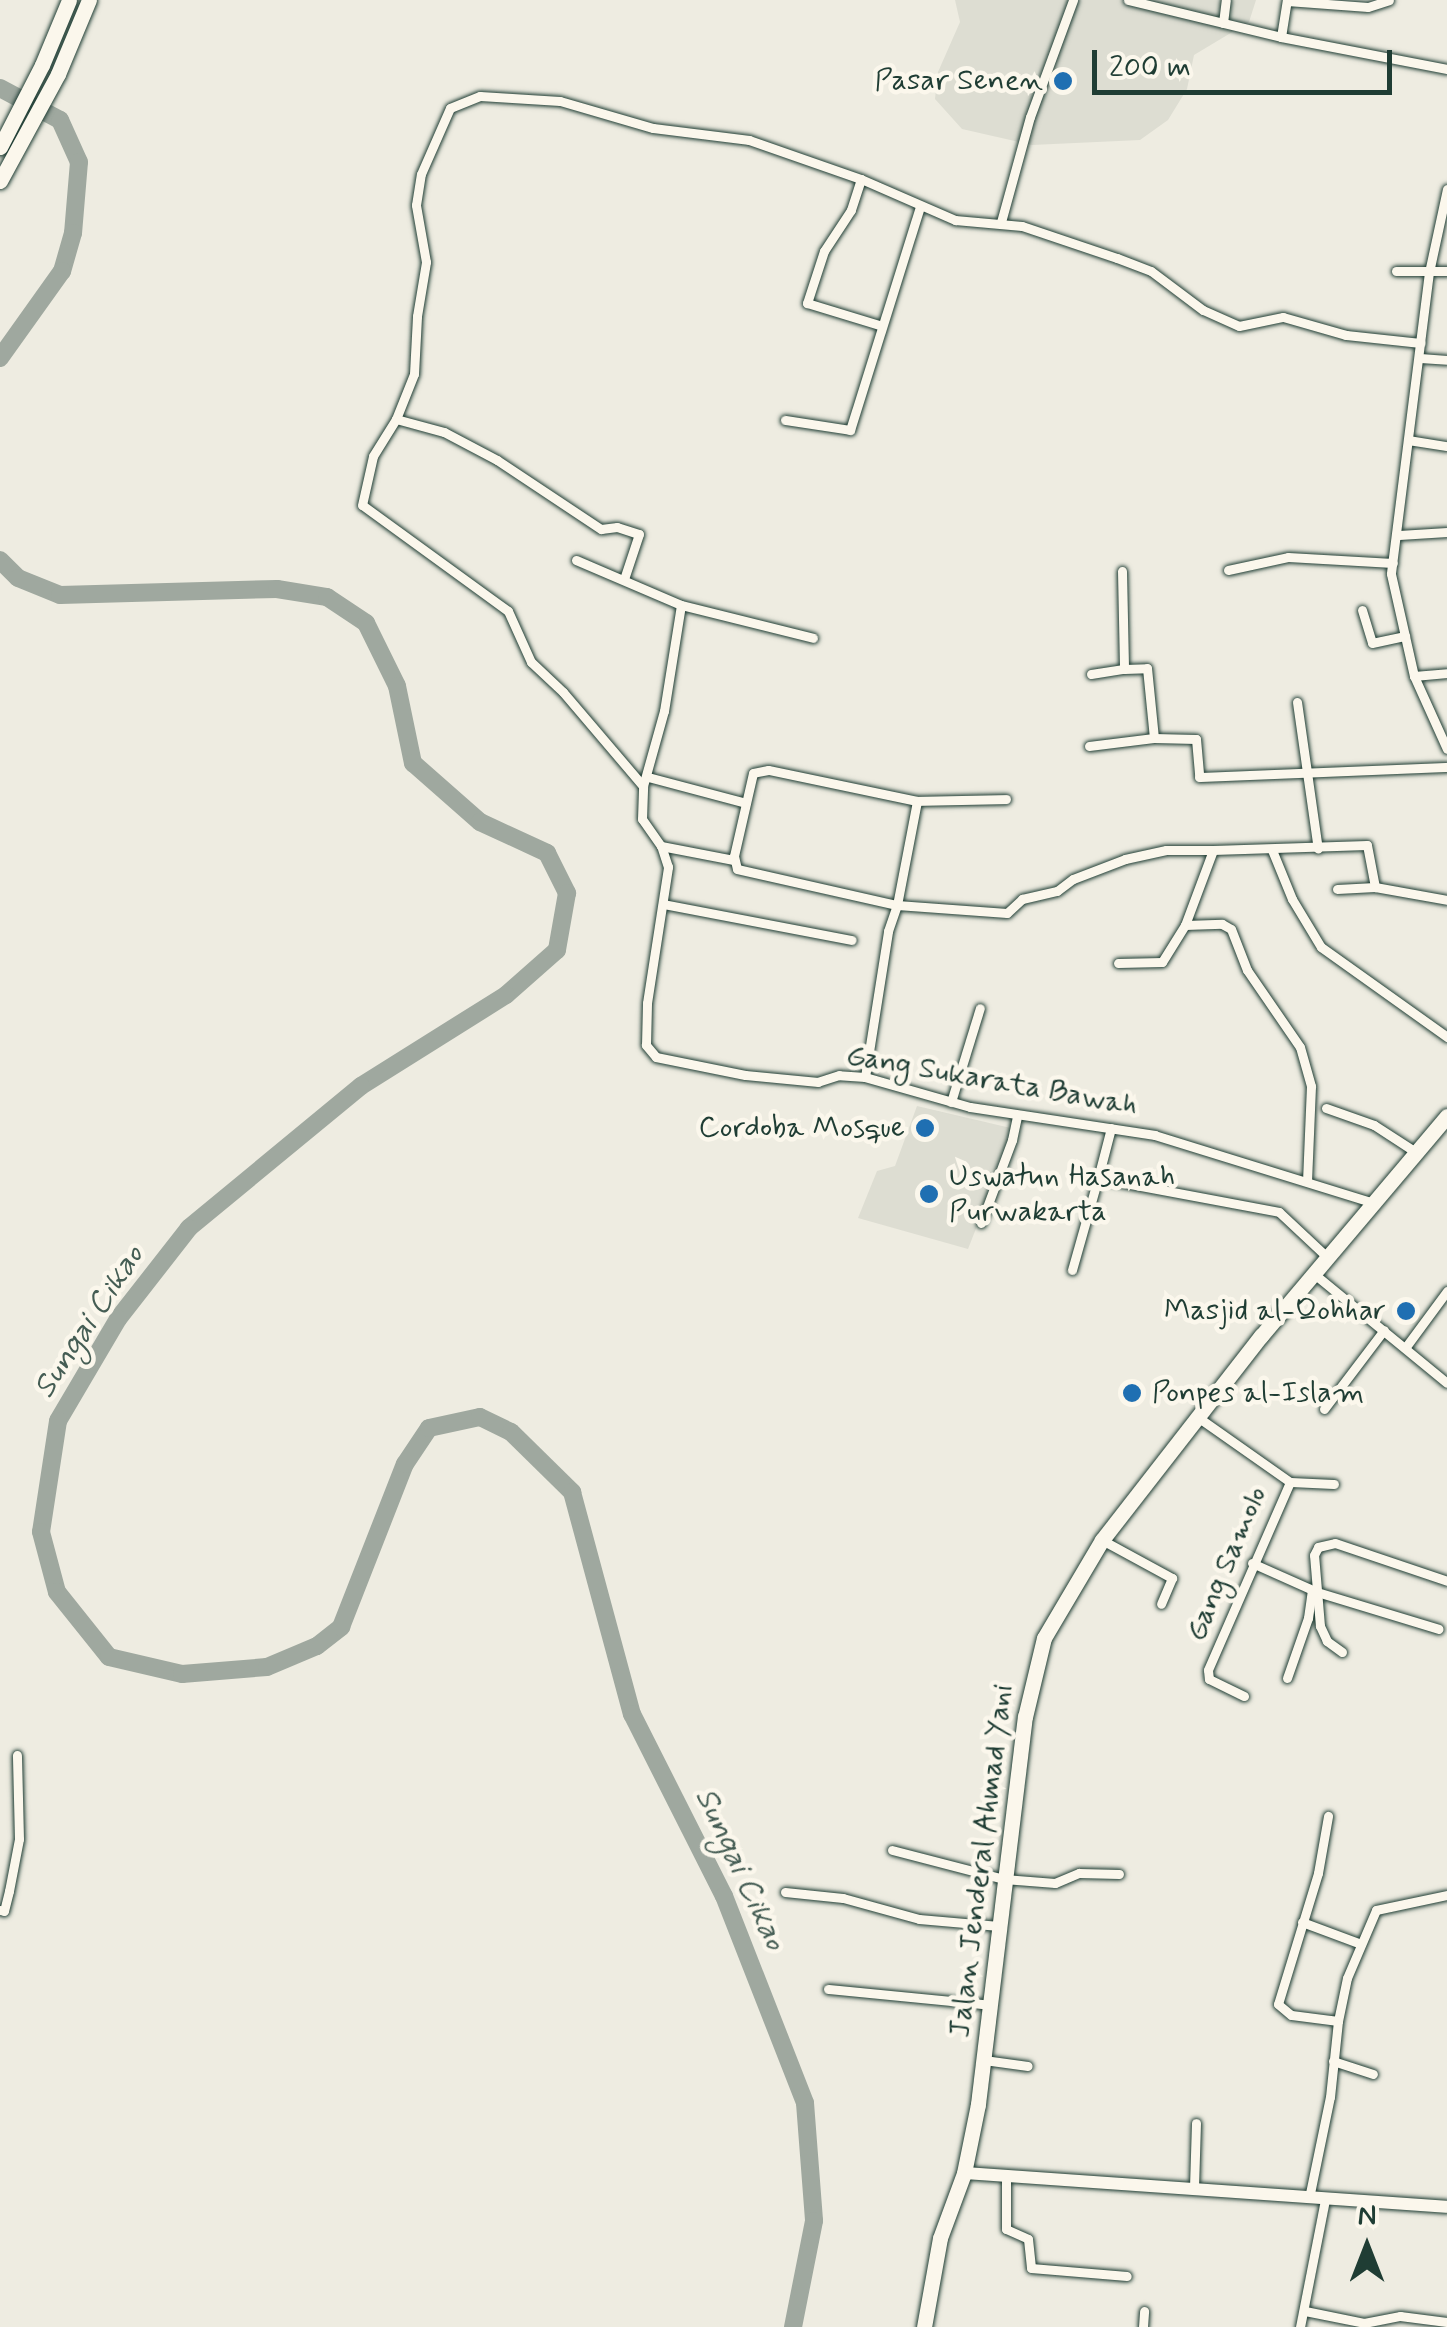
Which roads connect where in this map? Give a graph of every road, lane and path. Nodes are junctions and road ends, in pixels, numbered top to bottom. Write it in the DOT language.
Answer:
graph roads {
  1 [pos="68,0"];
  2 [pos="88,0"];
  3 [pos="1073,0"];
  4 [pos="1128,0"];
  5 [pos="1226,0"];
  6 [pos="1288,0"];
  7 [pos="1389,0"];
  8 [pos="1223,24"];
  9 [pos="1281,37"];
  10 [pos="1447,70"];
  11 [pos="0,147"];
  12 [pos="860,179"];
  13 [pos="0,182"];
  14 [pos="1447,189"];
  15 [pos="920,206"];
  16 [pos="1446,211"];
  17 [pos="1001,222"];
  18 [pos="1396,271"];
  19 [pos="1447,271"];
  20 [pos="1429,272"];
  21 [pos="882,326"];
  22 [pos="1421,343"];
  23 [pos="1420,358"];
  24 [pos="1447,360"];
  25 [pos="396,419"];
  26 [pos="786,420"];
  27 [pos="1408,440"];
  28 [pos="1447,446"];
  29 [pos="1447,532"];
  30 [pos="1400,535"];
  31 [pos="576,560"];
  32 [pos="1393,563"];
  33 [pos="1228,570"];
  34 [pos="1122,571"];
  35 [pos="624,578"];
  36 [pos="681,605"];
  37 [pos="1362,610"];
  38 [pos="1405,636"];
  39 [pos="812,638"];
  40 [pos="1124,669"];
  41 [pos="1447,673"];
  42 [pos="1091,674"];
  43 [pos="1414,676"];
  44 [pos="1298,702"];
  45 [pos="1154,738"];
  46 [pos="1089,746"];
  47 [pos="1447,750"];
  48 [pos="1447,767"];
  49 [pos="1307,771"];
  50 [pos="646,782"];
  51 [pos="1006,800"];
  52 [pos="917,801"];
  53 [pos="746,804"];
  54 [pos="661,846"];
  55 [pos="1318,849"];
  56 [pos="1213,850"];
  57 [pos="1272,850"];
  58 [pos="734,860"];
  59 [pos="1375,887"];
  60 [pos="1337,889"];
  61 [pos="1447,900"];
  62 [pos="663,904"];
  63 [pos="897,905"];
  64 [pos="1185,924"];
  65 [pos="852,940"];
  66 [pos="1118,963"];
  67 [pos="980,1008"];
  68 [pos="1447,1038"];
  69 [pos="864,1077"];
  70 [pos="950,1102"];
  71 [pos="1326,1108"];
  72 [pos="1017,1116"];
  73 [pos="1447,1116"];
  74 [pos="1111,1128"];
  75 [pos="1414,1151"];
  76 [pos="1098,1178"];
  77 [pos="1306,1180"];
  78 [pos="1374,1203"];
  79 [pos="980,1223"];
  80 [pos="1326,1256"];
  81 [pos="1072,1270"];
  82 [pos="1318,1278"];
  83 [pos="1447,1291"];
  84 [pos="1384,1330"];
  85 [pos="1405,1348"];
  86 [pos="1447,1384"];
  87 [pos="1324,1410"];
  88 [pos="1199,1418"];
  89 [pos="1290,1482"];
  90 [pos="1334,1484"];
  91 [pos="1102,1540"];
  92 [pos="1252,1563"];
  93 [pos="1447,1581"];
  94 [pos="1314,1591"];
  95 [pos="1161,1604"];
  96 [pos="1439,1629"];
  97 [pos="1342,1652"];
  98 [pos="1287,1678"];
  99 [pos="1244,1696"];
  100 [pos="17,1755"];
  101 [pos="1328,1816"];
  102 [pos="892,1850"];
  103 [pos="1119,1874"];
  104 [pos="1004,1879"];
  105 [pos="785,1892"];
  106 [pos="1447,1895"];
  107 [pos="0,1910"];
  108 [pos="1302,1922"];
  109 [pos="999,1926"];
  110 [pos="1362,1944"];
  111 [pos="828,1989"];
  112 [pos="990,2005"];
  113 [pos="1338,2021"];
  114 [pos="984,2060"];
  115 [pos="1333,2061"];
  116 [pos="1028,2066"];
  117 [pos="1372,2074"];
  118 [pos="1196,2123"];
  119 [pos="964,2173"];
  120 [pos="1006,2176"];
  121 [pos="1194,2188"];
  122 [pos="1310,2198"];
  123 [pos="1325,2199"];
  124 [pos="1447,2207"];
  125 [pos="1126,2276"];
  126 [pos="1144,2311"];
  127 [pos="1305,2312"];
  128 [pos="1447,2322"];
  129 [pos="924,2327"];
  130 [pos="1143,2327"];
  131 [pos="1300,2327"];
  1 -- 11 [label="highway"];
  2 -- 13 [label="highway"];
  3 -- 17 [label="street"];
  4 -- 8 [label="street"];
  5 -- 8 [label="street"];
  6 -- 7 [label="street"];
  6 -- 9 [label="street"];
  8 -- 9 [label="street"];
  9 -- 10 [label="street"];
  12 -- 15 [label="street, Gang Sukarata Bawah"];
  12 -- 21 [label="street"];
  12 -- 25 [label="street, Gang Sukarata Bawah"];
  14 -- 16 [label="street"];
  15 -- 17 [label="street, Gang Sukarata Bawah"];
  15 -- 21 [label="street"];
  16 -- 20 [label="street"];
  17 -- 22 [label="street, Gang Sukarata Bawah"];
  18 -- 20 [label="street"];
  19 -- 20 [label="street"];
  20 -- 22 [label="street"];
  21 -- 26 [label="street"];
  22 -- 23 [label="street"];
  23 -- 24 [label="street"];
  23 -- 27 [label="street"];
  25 -- 35 [label="street"];
  25 -- 50 [label="street, Gang Sukarata Bawah"];
  27 -- 28 [label="street"];
  27 -- 30 [label="street"];
  29 -- 30 [label="street"];
  30 -- 32 [label="street"];
  31 -- 35 [label="street"];
  32 -- 33 [label="street"];
  32 -- 38 [label="street"];
  34 -- 40 [label="street"];
  35 -- 36 [label="street"];
  36 -- 39 [label="street"];
  36 -- 50 [label="street"];
  37 -- 38 [label="street"];
  38 -- 43 [label="street"];
  40 -- 42 [label="street"];
  40 -- 45 [label="street"];
  41 -- 43 [label="street"];
  43 -- 47 [label="street"];
  44 -- 49 [label="street"];
  45 -- 46 [label="street"];
  45 -- 49 [label="street"];
  48 -- 49 [label="street"];
  49 -- 55 [label="street"];
  50 -- 53 [label="street"];
  50 -- 54 [label="street, Gang Sukarata Bawah"];
  51 -- 52 [label="street"];
  52 -- 53 [label="street"];
  52 -- 63 [label="street"];
  53 -- 58 [label="street"];
  54 -- 58 [label="street"];
  54 -- 62 [label="street, Gang Sukarata Bawah"];
  55 -- 57 [label="street"];
  55 -- 59 [label="street"];
  56 -- 57 [label="street"];
  56 -- 63 [label="street"];
  56 -- 64 [label="street"];
  57 -- 68 [label="street"];
  58 -- 63 [label="street"];
  59 -- 60 [label="street"];
  59 -- 61 [label="street"];
  62 -- 65 [label="street"];
  62 -- 69 [label="street, Gang Sukarata Bawah"];
  63 -- 69 [label="street"];
  64 -- 66 [label="street"];
  64 -- 77 [label="street"];
  67 -- 70 [label="street"];
  69 -- 70 [label="street, Gang Sukarata Bawah"];
  70 -- 72 [label="street, Gang Sukarata Bawah"];
  71 -- 75 [label="street"];
  72 -- 74 [label="street, Gang Sukarata Bawah"];
  72 -- 79 [label="street"];
  73 -- 75 [label="highway, Jalan Jenderal Ahmad Yani"];
  74 -- 76 [label="street"];
  74 -- 77 [label="street, Gang Sukarata Bawah"];
  75 -- 78 [label="highway, Jalan Jenderal Ahmad Yani"];
  76 -- 80 [label="street"];
  76 -- 81 [label="street"];
  77 -- 78 [label="street, Gang Sukarata Bawah"];
  78 -- 80 [label="highway, Jalan Jenderal Ahmad Yani"];
  80 -- 82 [label="highway, Jalan Jenderal Ahmad Yani"];
  82 -- 84 [label="street"];
  82 -- 88 [label="highway, Jalan Jenderal Ahmad Yani"];
  83 -- 85 [label="street"];
  84 -- 85 [label="street"];
  84 -- 87 [label="street"];
  85 -- 86 [label="street"];
  88 -- 89 [label="street, Gang Samolo"];
  88 -- 91 [label="highway, Jalan Jenderal Ahmad Yani"];
  89 -- 90 [label="street"];
  89 -- 92 [label="street, Gang Samolo"];
  91 -- 95 [label="street"];
  91 -- 104 [label="highway, Jalan Jenderal Ahmad Yani"];
  92 -- 94 [label="street"];
  92 -- 99 [label="street, Gang Samolo"];
  93 -- 94 [label="street"];
  94 -- 96 [label="street"];
  94 -- 97 [label="street"];
  94 -- 98 [label="street"];
  100 -- 107 [label="street"];
  101 -- 108 [label="street"];
  102 -- 104 [label="street"];
  103 -- 104 [label="street"];
  104 -- 109 [label="highway, Jalan Jenderal Ahmad Yani"];
  105 -- 109 [label="street"];
  106 -- 110 [label="street"];
  108 -- 110 [label="street"];
  108 -- 113 [label="street"];
  109 -- 112 [label="highway, Jalan Jenderal Ahmad Yani"];
  110 -- 113 [label="street"];
  111 -- 112 [label="street"];
  112 -- 114 [label="highway, Jalan Jenderal Ahmad Yani"];
  113 -- 115 [label="street"];
  114 -- 116 [label="street"];
  114 -- 119 [label="highway, Jalan Jenderal Ahmad Yani"];
  115 -- 117 [label="street"];
  115 -- 122 [label="street"];
  118 -- 121 [label="street"];
  119 -- 120 [label="street"];
  119 -- 129 [label="highway, Jalan Jenderal Ahmad Yani"];
  120 -- 121 [label="street"];
  120 -- 125 [label="street"];
  121 -- 122 [label="street"];
  122 -- 123 [label="street"];
  123 -- 124 [label="street"];
  123 -- 127 [label="street"];
  126 -- 130 [label="street"];
  127 -- 128 [label="street"];
  127 -- 131 [label="street"];
}
